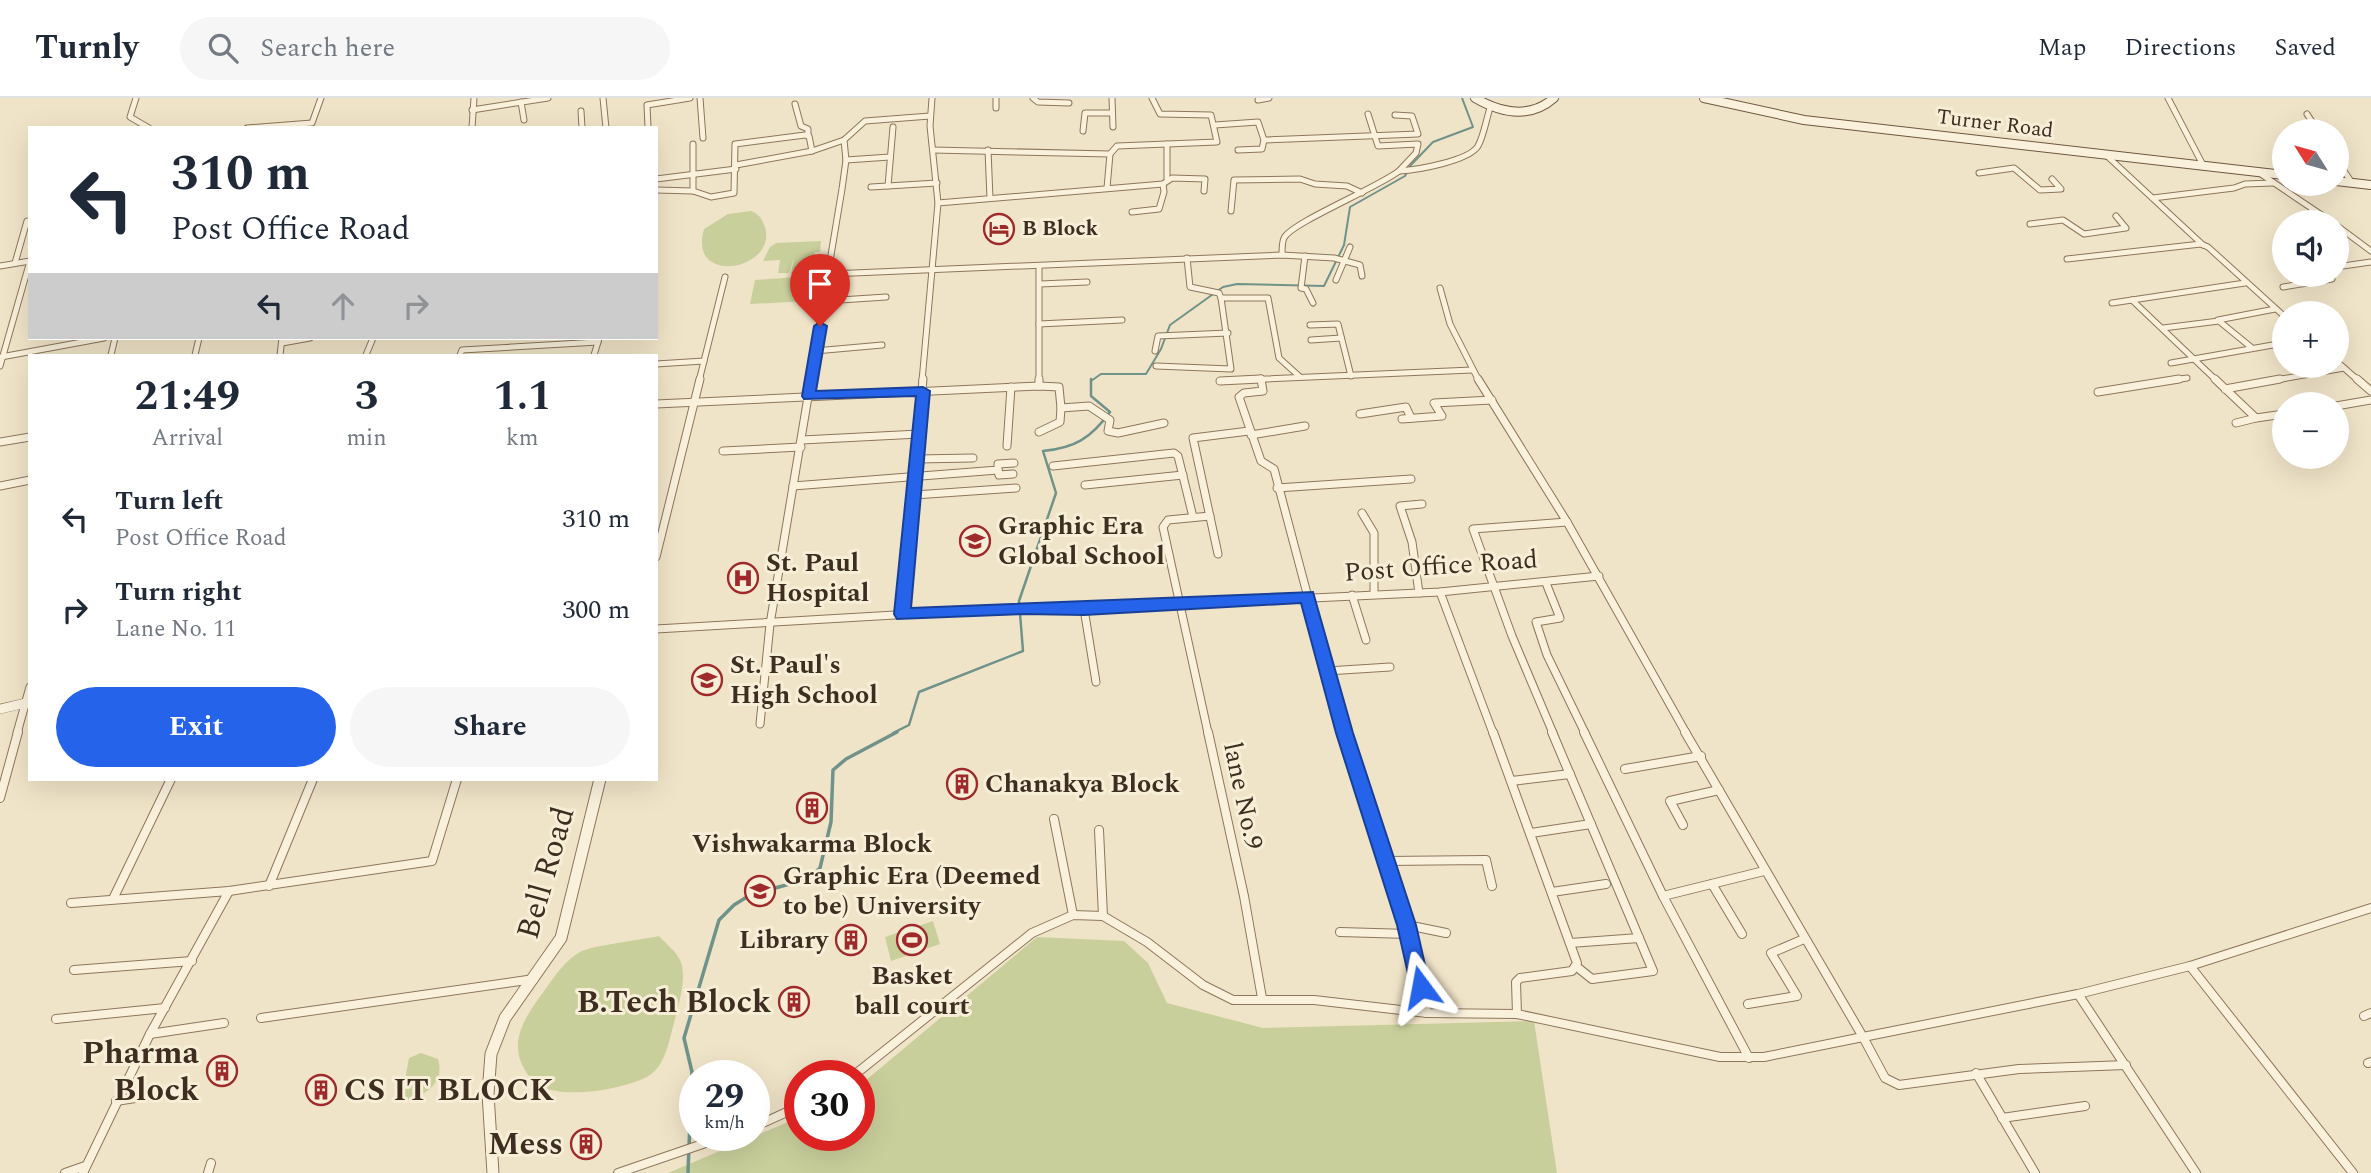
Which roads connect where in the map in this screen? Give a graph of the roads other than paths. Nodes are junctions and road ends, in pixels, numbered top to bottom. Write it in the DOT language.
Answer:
graph roads {
  1 [pos="136,98"];
  2 [pos="321,98"];
  3 [pos="474,98"];
  4 [pos="548,98"];
  5 [pos="603,98"];
  6 [pos="690,98"];
  7 [pos="700,98"];
  8 [pos="932,98"];
  9 [pos="996,98"];
  10 [pos="1033,98"];
  11 [pos="1112,98"];
  12 [pos="1152,98"];
  13 [pos="1269,98"];
  14 [pos="1554,98"];
  15 [pos="1704,98"];
  16 [pos="2168,98"];
  17 [pos="676,99"];
  18 [pos="1475,99"];
  19 [pos="1258,100"];
  20 [pos="521,102"];
  21 [pos="1069,103"];
  22 [pos="795,104"];
  23 [pos="996,108"];
  24 [pos="1490,108"];
  25 [pos="472,110"];
  26 [pos="581,111"];
  27 [pos="1112,113"];
  28 [pos="1368,114"];
  29 [pos="1395,114"];
  30 [pos="2306,114"];
  31 [pos="930,116"];
  32 [pos="2310,119"];
  33 [pos="524,120"];
  34 [pos="1215,125"];
  35 [pos="146,126"];
  36 [pos="273,126"];
  37 [pos="472,126"];
  38 [pos="582,126"];
  39 [pos="607,126"];
  40 [pos="648,126"];
  41 [pos="893,127"];
  42 [pos="1113,127"];
  43 [pos="1083,131"];
  44 [pos="737,135"];
  45 [pos="808,136"];
  46 [pos="1375,136"];
  47 [pos="703,138"];
  48 [pos="1264,141"];
  49 [pos="845,143"];
  50 [pos="693,144"];
  51 [pos="739,144"];
  52 [pos="1167,144"];
  53 [pos="933,150"];
  54 [pos="988,150"];
  55 [pos="1238,150"];
  56 [pos="812,151"];
  57 [pos="1110,154"];
  58 [pos="2106,155"];
  59 [pos="890,157"];
  60 [pos="846,160"];
  61 [pos="2203,165"];
  62 [pos="736,167"];
  63 [pos="1404,171"];
  64 [pos="2258,172"];
  65 [pos="1979,173"];
  66 [pos="694,174"];
  67 [pos="2272,174"];
  68 [pos="2349,178"];
  69 [pos="658,179"];
  70 [pos="2052,179"];
  71 [pos="1165,181"];
  72 [pos="2272,182"];
  73 [pos="937,183"];
  74 [pos="2272,183"];
  75 [pos="2349,183"];
  76 [pos="2352,183"];
  77 [pos="2371,185"];
  78 [pos="888,186"];
  79 [pos="871,187"];
  80 [pos="1107,188"];
  81 [pos="658,190"];
  82 [pos="693,191"];
  83 [pos="1204,191"];
  84 [pos="1362,192"];
  85 [pos="2293,196"];
  86 [pos="990,198"];
  87 [pos="2153,198"];
  88 [pos="938,203"];
  89 [pos="2314,210"];
  90 [pos="1231,211"];
  91 [pos="1132,212"];
  92 [pos="2116,216"];
  93 [pos="27,221"];
  94 [pos="2031,224"];
  95 [pos="2349,235"];
  96 [pos="2204,245"];
  97 [pos="1350,247"];
  98 [pos="2371,251"];
  99 [pos="1282,255"];
  100 [pos="1305,256"];
  101 [pos="1187,258"];
  102 [pos="2067,259"];
  103 [pos="1338,260"];
  104 [pos="28,261"];
  105 [pos="2371,262"];
  106 [pos="15,263"];
  107 [pos="2349,265"];
  108 [pos="0,266"];
  109 [pos="1039,266"];
  110 [pos="28,268"];
  111 [pos="934,269"];
  112 [pos="830,274"];
  113 [pos="1362,276"];
  114 [pos="725,277"];
  115 [pos="1336,280"];
  116 [pos="1087,282"];
  117 [pos="1040,284"];
  118 [pos="2245,284"];
  119 [pos="1440,288"];
  120 [pos="1218,294"];
  121 [pos="886,297"];
  122 [pos="2132,300"];
  123 [pos="825,301"];
  124 [pos="1313,303"];
  125 [pos="2112,303"];
  126 [pos="2272,306"];
  127 [pos="2272,310"];
  128 [pos="1122,320"];
  129 [pos="2217,320"];
  130 [pos="1039,324"];
  131 [pos="1310,325"];
  132 [pos="2163,328"];
  133 [pos="1228,334"];
  134 [pos="1341,338"];
  135 [pos="93,340"];
  136 [pos="599,340"];
  137 [pos="1311,340"];
  138 [pos="882,345"];
  139 [pos="2272,345"];
  140 [pos="2252,348"];
  141 [pos="815,351"];
  142 [pos="1155,351"];
  143 [pos="460,354"];
  144 [pos="1,357"];
  145 [pos="2192,358"];
  146 [pos="704,361"];
  147 [pos="2171,363"];
  148 [pos="658,364"];
  149 [pos="0,366"];
  150 [pos="1156,366"];
  151 [pos="1472,370"];
  152 [pos="2349,372"];
  153 [pos="1299,376"];
  154 [pos="1351,376"];
  155 [pos="1261,378"];
  156 [pos="2187,378"];
  157 [pos="2287,378"];
  158 [pos="1220,381"];
  159 [pos="1039,386"];
  160 [pos="1011,387"];
  161 [pos="2225,389"];
  162 [pos="923,391"];
  163 [pos="2371,391"];
  164 [pos="2098,392"];
  165 [pos="809,396"];
  166 [pos="1492,400"];
  167 [pos="2371,400"];
  168 [pos="694,403"];
  169 [pos="658,404"];
  170 [pos="2349,404"];
  171 [pos="1061,408"];
  172 [pos="1360,414"];
  173 [pos="2272,416"];
  174 [pos="1411,418"];
  175 [pos="2256,418"];
  176 [pos="1402,419"];
  177 [pos="1164,423"];
  178 [pos="2236,423"];
  179 [pos="1305,426"];
  180 [pos="1039,432"];
  181 [pos="1250,433"];
  182 [pos="919,434"];
  183 [pos="28,437"];
  184 [pos="0,442"];
  185 [pos="802,444"];
  186 [pos="1007,446"];
  187 [pos="723,451"];
  188 [pos="973,458"];
  189 [pos="917,459"];
  190 [pos="1014,463"];
  191 [pos="1052,466"];
  192 [pos="998,470"];
  193 [pos="1013,474"];
  194 [pos="1182,475"];
  195 [pos="916,478"];
  196 [pos="1410,479"];
  197 [pos="28,480"];
  198 [pos="1085,485"];
  199 [pos="0,486"];
  200 [pos="793,486"];
  201 [pos="1016,488"];
  202 [pos="1277,488"];
  203 [pos="914,495"];
  204 [pos="1422,505"];
  205 [pos="1363,513"];
  206 [pos="1210,516"];
  207 [pos="1193,517"];
  208 [pos="1567,522"];
  209 [pos="658,549"];
  210 [pos="1218,554"];
  211 [pos="1599,576"];
  212 [pos="1546,583"];
  213 [pos="1493,587"];
  214 [pos="1440,592"];
  215 [pos="1419,593"];
  216 [pos="1374,594"];
  217 [pos="1352,595"];
  218 [pos="1307,596"];
  219 [pos="1180,603"];
  220 [pos="1084,609"];
  221 [pos="902,614"];
  222 [pos="770,624"];
  223 [pos="658,629"];
  224 [pos="1366,640"];
  225 [pos="1390,667"];
  226 [pos="1327,671"];
  227 [pos="1096,682"];
  228 [pos="28,702"];
  229 [pos="0,709"];
  230 [pos="760,724"];
  231 [pos="1701,756"];
  232 [pos="1625,769"];
  233 [pos="1570,774"];
  234 [pos="170,781"];
  235 [pos="312,781"];
  236 [pos="456,781"];
  237 [pos="600,781"];
  238 [pos="1511,781"];
  239 [pos="1719,790"];
  240 [pos="0,798"];
  241 [pos="1054,819"];
  242 [pos="1591,824"];
  243 [pos="1683,825"];
  244 [pos="1099,830"];
  245 [pos="1531,833"];
  246 [pos="1386,861"];
  247 [pos="1764,871"];
  248 [pos="1606,884"];
  249 [pos="1712,884"];
  250 [pos="269,886"];
  251 [pos="1492,886"];
  252 [pos="229,891"];
  253 [pos="1552,892"];
  254 [pos="1663,896"];
  255 [pos="113,899"];
  256 [pos="71,903"];
  257 [pos="2371,908"];
  258 [pos="1073,915"];
  259 [pos="1103,916"];
  260 [pos="1408,930"];
  261 [pos="1340,932"];
  262 [pos="1446,933"];
  263 [pos="1742,934"];
  264 [pos="1639,938"];
  265 [pos="1804,939"];
  266 [pos="1570,943"];
  267 [pos="192,961"];
  268 [pos="2190,966"];
  269 [pos="1577,967"];
  270 [pos="74,970"];
  271 [pos="534,978"];
  272 [pos="2078,994"];
  273 [pos="1262,998"];
  274 [pos="1748,1004"];
  275 [pos="165,1009"];
  276 [pos="1427,1013"];
  277 [pos="1517,1014"];
  278 [pos="261,1018"];
  279 [pos="56,1019"];
  280 [pos="224,1023"];
  281 [pos="150,1034"];
  282 [pos="1863,1037"];
  283 [pos="1748,1058"];
  284 [pos="873,1060"];
  285 [pos="2126,1065"];
  286 [pos="1976,1073"];
  287 [pos="180,1091"];
  288 [pos="116,1101"];
  289 [pos="2085,1106"];
  290 [pos="2002,1118"];
  291 [pos="680,1151"];
  292 [pos="84,1170"];
  293 [pos="65,1173"];
  294 [pos="493,1173"];
  295 [pos="618,1173"];
  296 [pos="2035,1173"];
  297 [pos="2196,1173"];
  298 [pos="2353,1173"];
  1 -- 35 [label="street"];
  2 -- 36 [label="street"];
  3 -- 25 [label="street"];
  4 -- 20 [label="street"];
  5 -- 39 [label="street"];
  6 -- 17 [label="street"];
  7 -- 47 [label="street"];
  8 -- 31 [label="street"];
  9 -- 23 [label="street"];
  10 -- 21 [label="street"];
  11 -- 27 [label="street"];
  12 -- 34 [label="street"];
  13 -- 19 [label="street"];
  14 -- 24 [label="main road"];
  15 -- 58 [label="main road, Turner Road"];
  16 -- 61 [label="street"];
  17 -- 40 [label="street"];
  18 -- 24 [label="main road"];
  20 -- 25 [label="street"];
  20 -- 33 [label="street"];
  22 -- 45 [label="street"];
  24 -- 63 [label="street"];
  25 -- 37 [label="street"];
  26 -- 38 [label="street"];
  27 -- 42 [label="street"];
  27 -- 43 [label="street"];
  28 -- 46 [label="street"];
  29 -- 46 [label="street"];
  30 -- 32 [label="street"];
  31 -- 49 [label="street"];
  31 -- 53 [label="street"];
  34 -- 48 [label="street"];
  34 -- 52 [label="street"];
  41 -- 59 [label="street"];
  44 -- 51 [label="street"];
  45 -- 51 [label="street"];
  45 -- 56 [label="street"];
  46 -- 48 [label="street"];
  46 -- 63 [label="street"];
  48 -- 55 [label="street"];
  49 -- 56 [label="street"];
  49 -- 60 [label="street"];
  50 -- 66 [label="street"];
  51 -- 62 [label="street"];
  52 -- 57 [label="street"];
  52 -- 71 [label="street"];
  53 -- 54 [label="street"];
  53 -- 73 [label="street"];
  54 -- 57 [label="street"];
  54 -- 86 [label="street"];
  56 -- 62 [label="street"];
  57 -- 80 [label="street"];
  58 -- 61 [label="main road, Turner Road"];
  58 -- 87 [label="street"];
  59 -- 60 [label="street"];
  59 -- 78 [label="street"];
  60 -- 112 [label="street"];
  61 -- 64 [label="main road, Turner Road"];
  62 -- 66 [label="street"];
  62 -- 82 [label="street"];
  63 -- 84 [label="street"];
  64 -- 67 [label="main road, Turner Road"];
  64 -- 72 [label="street"];
  65 -- 70 [label="street"];
  66 -- 69 [label="street"];
  66 -- 82 [label="street"];
  68 -- 76 [label="street"];
  71 -- 80 [label="street"];
  71 -- 83 [label="street"];
  71 -- 91 [label="street"];
  73 -- 78 [label="street"];
  73 -- 88 [label="street"];
  74 -- 87 [label="street"];
  75 -- 76 [label="main road"];
  76 -- 77 [label="main road"];
  78 -- 79 [label="street"];
  80 -- 86 [label="street"];
  81 -- 82 [label="street"];
  84 -- 90 [label="street"];
  84 -- 99 [label="street"];
  85 -- 89 [label="street"];
  86 -- 88 [label="street"];
  87 -- 96 [label="street"];
  88 -- 111 [label="street"];
  92 -- 94 [label="street"];
  93 -- 106 [label="street"];
  95 -- 98 [label="street"];
  96 -- 102 [label="street"];
  96 -- 118 [label="street"];
  97 -- 103 [label="street"];
  99 -- 100 [label="street"];
  99 -- 101 [label="street"];
  100 -- 103 [label="street"];
  100 -- 124 [label="street"];
  101 -- 109 [label="street"];
  101 -- 120 [label="street"];
  103 -- 113 [label="street"];
  103 -- 115 [label="street"];
  104 -- 106 [label="street"];
  105 -- 107 [label="street"];
  106 -- 108 [label="street"];
  109 -- 111 [label="street"];
  109 -- 117 [label="street"];
  110 -- 144 [label="street"];
  111 -- 112 [label="street"];
  111 -- 162 [label="street"];
  112 -- 123 [label="street"];
  114 -- 146 [label="street"];
  116 -- 117 [label="street"];
  117 -- 130 [label="street"];
  118 -- 122 [label="street"];
  118 -- 126 [label="street"];
  119 -- 151 [label="street"];
  120 -- 133 [label="street"];
  120 -- 153 [label="street"];
  121 -- 123 [label="street"];
  122 -- 125 [label="street"];
  122 -- 132 [label="street"];
  123 -- 141 [label="street"];
  127 -- 129 [label="street"];
  128 -- 130 [label="street"];
  129 -- 132 [label="street"];
  129 -- 140 [label="street"];
  130 -- 159 [label="street"];
  131 -- 134 [label="street"];
  132 -- 145 [label="street"];
  133 -- 142 [label="street"];
  133 -- 150 [label="street"];
  134 -- 137 [label="street"];
  134 -- 154 [label="street"];
  135 -- 144 [label="street"];
  136 -- 143 [label="street"];
  138 -- 141 [label="street"];
  139 -- 140 [label="street"];
  140 -- 145 [label="street"];
  141 -- 165 [label="street"];
  144 -- 149 [label="street"];
  145 -- 147 [label="street"];
  145 -- 161 [label="street"];
  146 -- 148 [label="street"];
  146 -- 168 [label="street"];
  151 -- 154 [label="street"];
  151 -- 166 [label="street"];
  152 -- 163 [label="street"];
  153 -- 154 [label="street"];
  153 -- 155 [label="street"];
  155 -- 158 [label="street"];
  155 -- 181 [label="street"];
  156 -- 164 [label="street"];
  157 -- 161 [label="street"];
  159 -- 160 [label="street"];
  159 -- 171 [label="street"];
  160 -- 162 [label="street"];
  160 -- 186 [label="street"];
  161 -- 175 [label="street"];
  162 -- 165 [label="street"];
  162 -- 182 [label="street"];
  165 -- 168 [label="street"];
  165 -- 185 [label="street"];
  166 -- 174 [label="street"];
  166 -- 208 [label="street"];
  167 -- 170 [label="street"];
  168 -- 169 [label="street"];
  168 -- 209 [label="street"];
  171 -- 177 [label="street"];
  171 -- 180 [label="street"];
  172 -- 174 [label="street"];
  173 -- 175 [label="street"];
  174 -- 176 [label="street"];
  175 -- 178 [label="street"];
  179 -- 181 [label="street"];
  181 -- 202 [label="street"];
  181 -- 206 [label="street"];
  182 -- 185 [label="street"];
  182 -- 189 [label="street"];
  183 -- 184 [label="street"];
  185 -- 187 [label="street"];
  185 -- 200 [label="street"];
  188 -- 189 [label="street"];
  189 -- 195 [label="street"];
  190 -- 192 [label="street"];
  191 -- 194 [label="street"];
  192 -- 193 [label="street"];
  192 -- 195 [label="street"];
  194 -- 198 [label="street"];
  194 -- 207 [label="street"];
  195 -- 200 [label="street"];
  195 -- 203 [label="street"];
  196 -- 202 [label="street"];
  197 -- 199 [label="street"];
  200 -- 222 [label="street"];
  201 -- 203 [label="street"];
  202 -- 218 [label="street"];
  203 -- 221 [label="street"];
  204 -- 215 [label="street"];
  205 -- 216 [label="street"];
  206 -- 207 [label="street"];
  206 -- 210 [label="street"];
  207 -- 219 [label="street, lane No.9"];
  208 -- 211 [label="street"];
  208 -- 213 [label="street"];
  211 -- 212 [label="street, Post Office Road"];
  211 -- 231 [label="street"];
  212 -- 213 [label="street, Post Office Road"];
  212 -- 254 [label="street"];
  213 -- 214 [label="street, Post Office Road"];
  213 -- 233 [label="street"];
  214 -- 215 [label="street, Post Office Road"];
  214 -- 238 [label="street"];
  215 -- 216 [label="street, Post Office Road"];
  216 -- 217 [label="street, Post Office Road"];
  217 -- 218 [label="street, Post Office Road"];
  217 -- 224 [label="street"];
  218 -- 219 [label="street, Post Office Road"];
  218 -- 226 [label="street"];
  219 -- 220 [label="street, Post Office Road"];
  219 -- 273 [label="street, lane No.9"];
  220 -- 221 [label="street, Post Office Road"];
  220 -- 227 [label="street"];
  221 -- 222 [label="street, Post Office Road"];
  222 -- 223 [label="street, Post Office Road"];
  222 -- 230 [label="street"];
  225 -- 226 [label="street"];
  226 -- 246 [label="street"];
  228 -- 229 [label="street"];
  228 -- 240 [label="street"];
  231 -- 232 [label="street"];
  231 -- 239 [label="street"];
  233 -- 238 [label="street"];
  233 -- 242 [label="street"];
  234 -- 255 [label="street"];
  235 -- 250 [label="street"];
  236 -- 250 [label="street"];
  237 -- 271 [label="street, Bell Road"];
  238 -- 245 [label="street"];
  239 -- 243 [label="street"];
  239 -- 247 [label="street"];
  241 -- 258 [label="street"];
  242 -- 245 [label="street"];
  242 -- 264 [label="street"];
  244 -- 259 [label="street"];
  245 -- 253 [label="street"];
  246 -- 251 [label="street"];
  246 -- 260 [label="street"];
  247 -- 249 [label="street"];
  247 -- 265 [label="street"];
  248 -- 253 [label="street"];
  249 -- 254 [label="street"];
  249 -- 263 [label="street"];
  250 -- 252 [label="street"];
  252 -- 255 [label="street"];
  252 -- 267 [label="street"];
  253 -- 266 [label="street"];
  254 -- 283 [label="street"];
  255 -- 256 [label="street"];
  257 -- 268 [label="street"];
  258 -- 259 [label="street"];
  258 -- 284 [label="street"];
  259 -- 273 [label="street"];
  260 -- 261 [label="street"];
  260 -- 262 [label="street"];
  260 -- 276 [label="street"];
  264 -- 266 [label="street"];
  264 -- 269 [label="street"];
  265 -- 274 [label="street"];
  265 -- 282 [label="street"];
  266 -- 269 [label="street"];
  267 -- 270 [label="street"];
  267 -- 275 [label="street"];
  268 -- 272 [label="street"];
  268 -- 298 [label="street"];
  269 -- 277 [label="street"];
  271 -- 278 [label="street"];
  271 -- 294 [label="street, Bell Road"];
  272 -- 282 [label="street"];
  272 -- 285 [label="street"];
  273 -- 276 [label="street"];
  275 -- 279 [label="street"];
  275 -- 281 [label="street"];
  276 -- 277 [label="street"];
  277 -- 283 [label="street"];
  280 -- 281 [label="street"];
  281 -- 288 [label="street"];
  282 -- 283 [label="street"];
  282 -- 286 [label="street"];
  285 -- 286 [label="street"];
  285 -- 297 [label="street"];
  286 -- 290 [label="street"];
  287 -- 288 [label="street"];
  288 -- 292 [label="street"];
  289 -- 290 [label="street"];
  290 -- 296 [label="street"];
  291 -- 295 [label="street"];
  292 -- 293 [label="street"];
}
